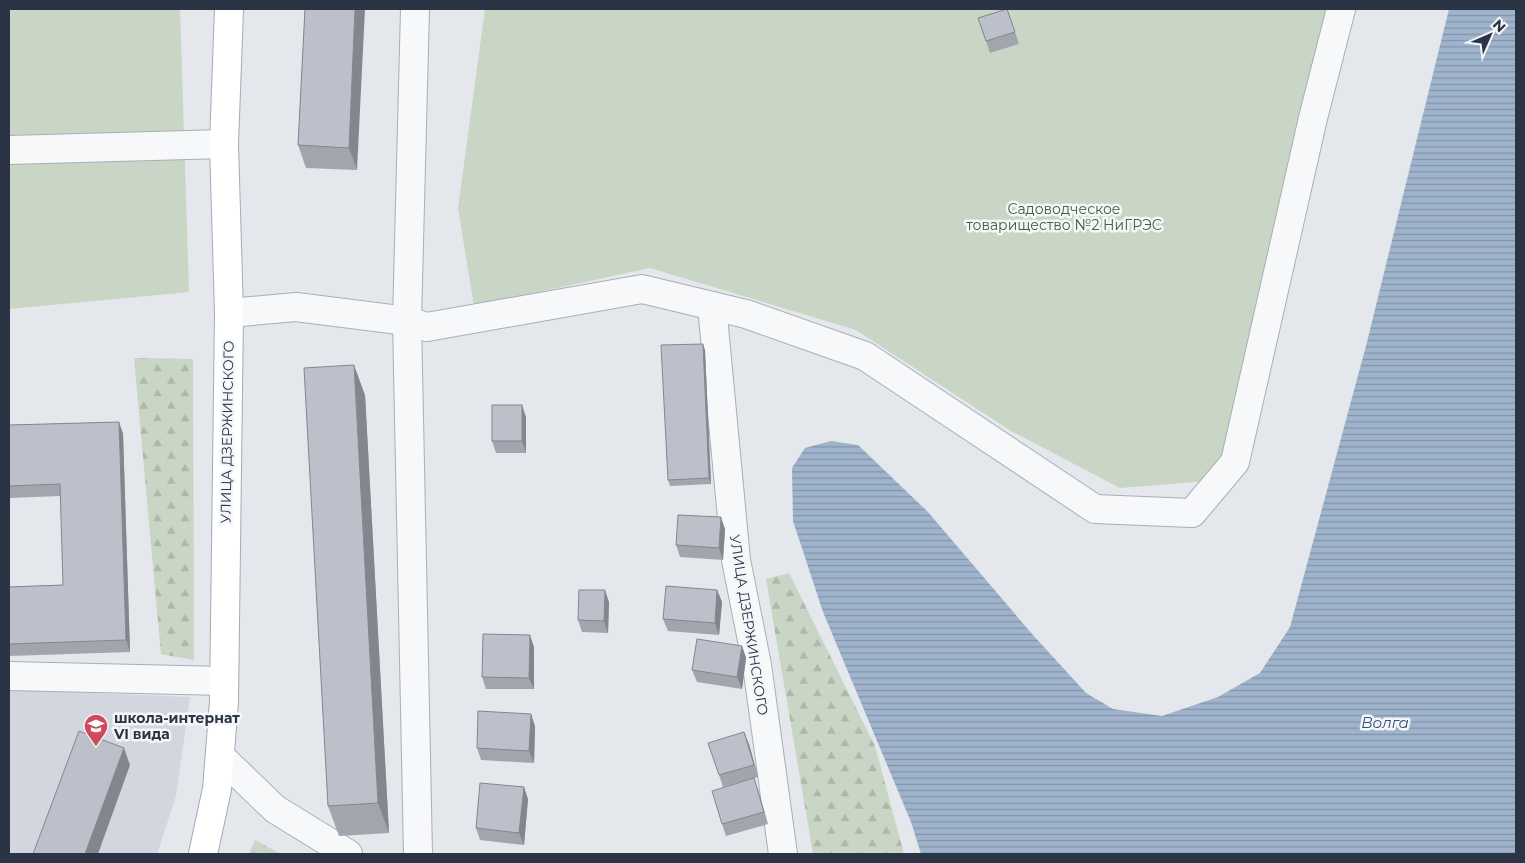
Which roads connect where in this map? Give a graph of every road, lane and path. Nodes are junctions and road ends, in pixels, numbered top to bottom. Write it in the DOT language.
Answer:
graph roads {
  1 [pos="229,9"];
  2 [pos="415,9"];
  3 [pos="1342,9"];
  4 [pos="224,144"];
  5 [pos="9,150"];
  6 [pos="712,306"];
  7 [pos="229,313"];
  8 [pos="407,321"];
  9 [pos="9,676"];
  10 [pos="224,681"];
  11 [pos="220,756"];
  12 [pos="204,854"];
  13 [pos="348,854"];
  14 [pos="418,854"];
  15 [pos="783,854"];
  1 -- 4 [label="main road, УЛИЦА ДЗЕРЖИНСКОГО"];
  2 -- 8 [label="street"];
  3 -- 6 [label="street"];
  4 -- 5 [label="street"];
  4 -- 7 [label="main road, УЛИЦА ДЗЕРЖИНСКОГО"];
  6 -- 8 [label="street"];
  6 -- 15 [label="street, УЛИЦА ДЗЕРЖИНСКОГО"];
  7 -- 8 [label="street"];
  7 -- 10 [label="main road, УЛИЦА ДЗЕРЖИНСКОГО"];
  8 -- 14 [label="street"];
  9 -- 10 [label="street"];
  10 -- 11 [label="main road, УЛИЦА ДЗЕРЖИНСКОГО"];
  11 -- 12 [label="main road, УЛИЦА ДЗЕРЖИНСКОГО"];
  11 -- 13 [label="street"];
}
